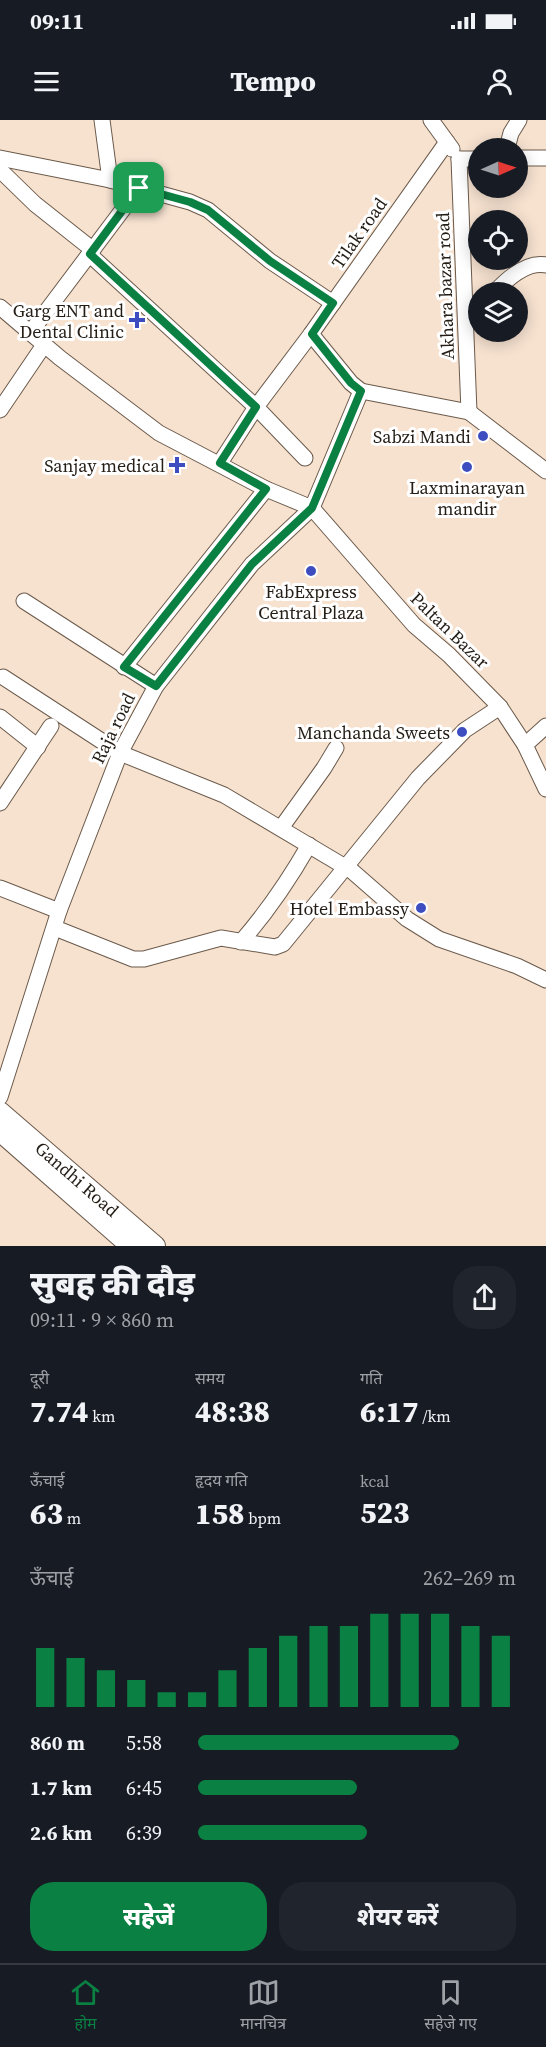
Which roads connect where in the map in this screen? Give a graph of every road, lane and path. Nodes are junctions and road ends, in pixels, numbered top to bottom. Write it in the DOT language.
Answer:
graph roads {
  1 [pos="102,120"];
  2 [pos="431,120"];
  3 [pos="447,142"];
  4 [pos="0,158"];
  5 [pos="528,158"];
  6 [pos="546,158"];
  7 [pos="459,159"];
  8 [pos="468,159"];
  9 [pos="0,170"];
  10 [pos="110,180"];
  11 [pos="139,188"];
  12 [pos="91,252"];
  13 [pos="546,265"];
  14 [pos="470,282"];
  15 [pos="503,282"];
  16 [pos="333,303"];
  17 [pos="1,308"];
  18 [pos="30,333"];
  19 [pos="312,334"];
  20 [pos="470,342"];
  21 [pos="45,345"];
  22 [pos="361,391"];
  23 [pos="256,407"];
  24 [pos="0,410"];
  25 [pos="469,412"];
  26 [pos="305,458"];
  27 [pos="220,463"];
  28 [pos="546,471"];
  29 [pos="266,489"];
  30 [pos="312,508"];
  31 [pos="24,601"];
  32 [pos="124,667"];
  33 [pos="3,677"];
  34 [pos="156,686"];
  35 [pos="500,706"];
  36 [pos="0,717"];
  37 [pos="51,726"];
  38 [pos="545,729"];
  39 [pos="525,745"];
  40 [pos="38,747"];
  41 [pos="336,748"];
  42 [pos="120,753"];
  43 [pos="6,782"];
  44 [pos="546,789"];
  45 [pos="0,803"];
  46 [pos="281,828"];
  47 [pos="309,845"];
  48 [pos="346,867"];
  49 [pos="0,888"];
  50 [pos="59,911"];
  51 [pos="55,928"];
  52 [pos="241,942"];
  53 [pos="546,980"];
  54 [pos="0,1097"];
  55 [pos="0,1127"];
  56 [pos="131,1246"];
  57 [pos="155,1246"];
  1 -- 10 [label="street"];
  2 -- 3 [label="street"];
  3 -- 7 [label="street"];
  3 -- 16 [label="street, Tilak road"];
  4 -- 10 [label="street"];
  5 -- 6 [label="street"];
  7 -- 8 [label="street"];
  7 -- 14 [label="street, Akhara bazar road"];
  9 -- 12 [label="street"];
  10 -- 11 [label="street"];
  11 -- 12 [label="street"];
  11 -- 16 [label="street"];
  12 -- 18 [label="street"];
  12 -- 23 [label="street"];
  13 -- 15 [label="street"];
  16 -- 19 [label="street, Tilak road"];
  17 -- 18 [label="street"];
  18 -- 21 [label="street"];
  19 -- 22 [label="street"];
  19 -- 23 [label="street, Tilak road"];
  20 -- 25 [label="street, Akhara bazar road"];
  21 -- 24 [label="street"];
  21 -- 27 [label="street"];
  22 -- 25 [label="street"];
  22 -- 30 [label="street, Raja road"];
  23 -- 26 [label="street"];
  23 -- 27 [label="street, Tilak road"];
  25 -- 28 [label="street"];
  27 -- 29 [label="street"];
  29 -- 30 [label="street"];
  29 -- 32 [label="street"];
  30 -- 34 [label="street, Raja road"];
  30 -- 35 [label="street, Paltan Bazar"];
  31 -- 32 [label="street"];
  32 -- 34 [label="street"];
  33 -- 42 [label="street"];
  34 -- 42 [label="street, Raja road"];
  35 -- 39 [label="street, Paltan Bazar"];
  35 -- 48 [label="street"];
  36 -- 40 [label="street"];
  37 -- 40 [label="street"];
  38 -- 39 [label="street"];
  39 -- 44 [label="street, Paltan Bazar"];
  40 -- 43 [label="street"];
  41 -- 46 [label="street"];
  42 -- 46 [label="street"];
  42 -- 50 [label="street, Raja road"];
  43 -- 45 [label="street"];
  46 -- 47 [label="street"];
  47 -- 48 [label="street"];
  47 -- 52 [label="street"];
  48 -- 52 [label="street"];
  48 -- 53 [label="street"];
  49 -- 50 [label="street"];
  50 -- 51 [label="street, Raja road"];
  51 -- 52 [label="street"];
  51 -- 54 [label="street, Raja road"];
  55 -- 56 [label="main road, Gandhi Road"];
  55 -- 57 [label="main road, Gandhi Road"];
}
